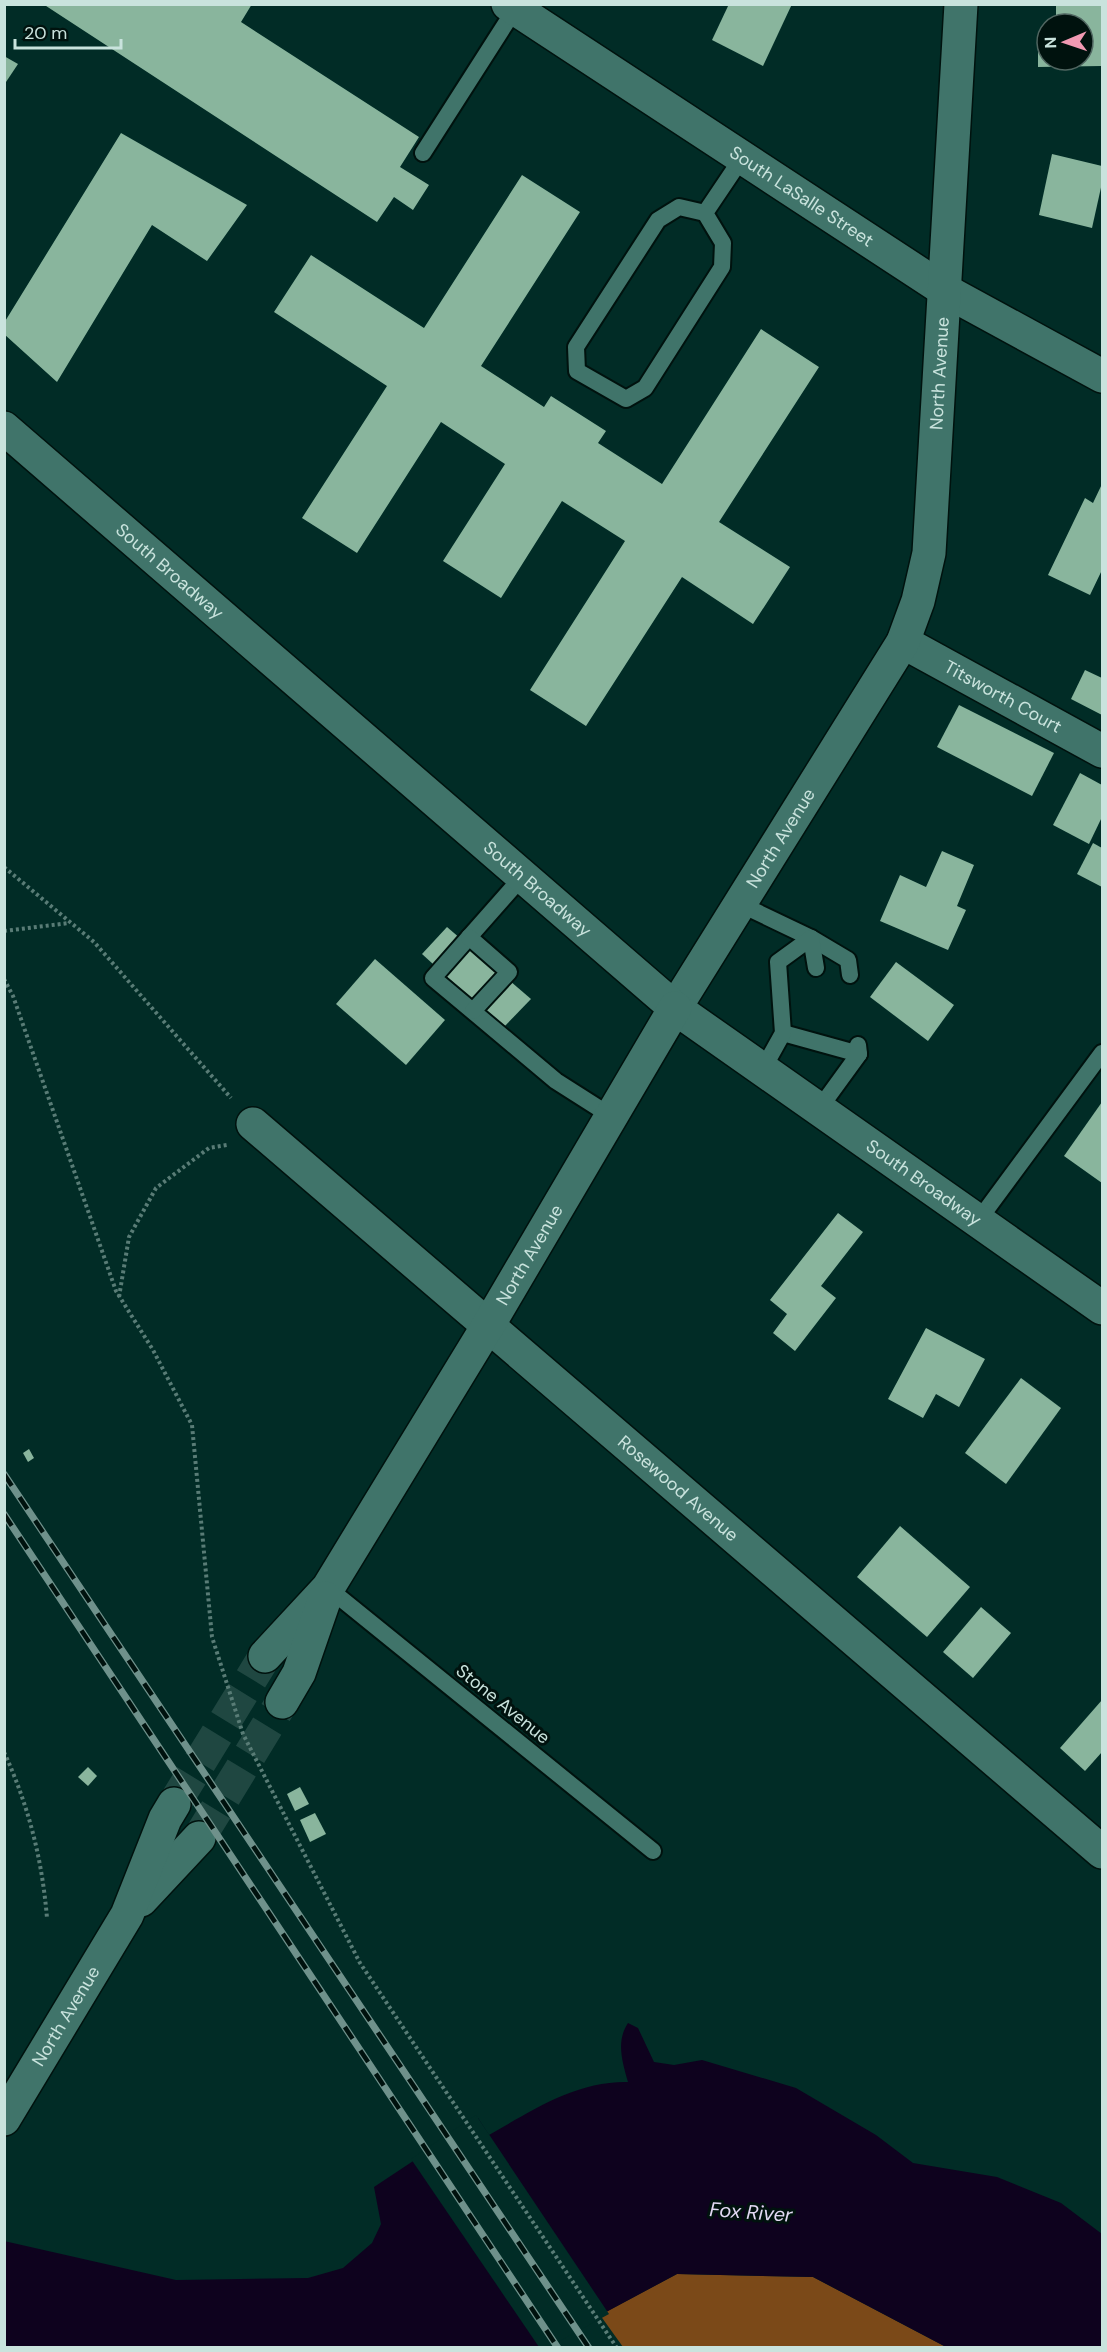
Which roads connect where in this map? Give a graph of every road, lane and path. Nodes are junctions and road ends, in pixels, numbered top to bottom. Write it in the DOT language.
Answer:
graph roads {
  1 [pos="961,4"];
  2 [pos="511,7"];
  3 [pos="423,153"];
  4 [pos="742,158"];
  5 [pos="705,213"];
  6 [pos="946,291"];
  7 [pos="1102,376"];
  8 [pos="4,428"];
  9 [pos="903,642"];
  10 [pos="1102,751"];
  11 [pos="4,867"];
  12 [pos="523,876"];
  13 [pos="740,904"];
  14 [pos="70,922"];
  15 [pos="4,931"];
  16 [pos="470,937"];
  17 [pos="811,938"];
  18 [pos="816,968"];
  19 [pos="850,975"];
  20 [pos="4,979"];
  21 [pos="675,1008"];
  22 [pos="473,1011"];
  23 [pos="783,1033"];
  24 [pos="1102,1053"];
  25 [pos="763,1069"];
  26 [pos="819,1109"];
  27 [pos="611,1116"];
  28 [pos="261,1131"];
  29 [pos="978,1221"];
  30 [pos="119,1297"];
  31 [pos="1100,1300"];
  32 [pos="489,1324"];
  33 [pos="328,1588"];
  34 [pos="265,1656"];
  35 [pos="282,1702"];
  36 [pos="4,1752"];
  37 [pos="174,1804"];
  38 [pos="199,1838"];
  39 [pos="653,1851"];
  40 [pos="1102,1852"];
  41 [pos="128,1915"];
  42 [pos="47,1918"];
  43 [pos="4,2119"];
  44 [pos="617,2348"];
  1 -- 6 [label="street, North Avenue"];
  2 -- 3 [label="lane"];
  2 -- 4 [label="street, South LaSalle Street"];
  4 -- 5 [label="lane"];
  4 -- 6 [label="street, South LaSalle Street"];
  5 -- 5 [label="lane"];
  6 -- 7 [label="street, South LaSalle Street"];
  6 -- 9 [label="street, North Avenue"];
  8 -- 12 [label="street, South Broadway"];
  9 -- 10 [label="street, Titsworth Court"];
  9 -- 13 [label="street, North Avenue"];
  11 -- 14 [label="path"];
  12 -- 16 [label="lane"];
  12 -- 21 [label="street, South Broadway"];
  13 -- 17 [label="lane"];
  13 -- 21 [label="street, North Avenue"];
  14 -- 15 [label="path"];
  14 -- 28 [label="path"];
  16 -- 22 [label="lane"];
  16 -- 22 [label="lane"];
  17 -- 18 [label="lane"];
  17 -- 19 [label="lane"];
  17 -- 23 [label="lane"];
  20 -- 30 [label="path"];
  21 -- 25 [label="street, South Broadway"];
  21 -- 27 [label="street, North Avenue"];
  22 -- 27 [label="lane"];
  23 -- 25 [label="lane"];
  23 -- 26 [label="lane"];
  24 -- 29 [label="lane"];
  25 -- 26 [label="street, South Broadway"];
  26 -- 29 [label="street, South Broadway"];
  27 -- 32 [label="street, North Avenue"];
  28 -- 30 [label="path"];
  28 -- 32 [label="street, Rosewood Avenue"];
  29 -- 31 [label="street, South Broadway"];
  30 -- 44 [label="path"];
  32 -- 33 [label="street, North Avenue"];
  32 -- 40 [label="street, Rosewood Avenue"];
  33 -- 34 [label="street, North Avenue"];
  33 -- 35 [label="street, North Avenue"];
  33 -- 39 [label="lane, Stone Avenue"];
  36 -- 42 [label="path"];
  37 -- 41 [label="street, North Avenue"];
  38 -- 41 [label="street, North Avenue"];
  41 -- 43 [label="street, North Avenue"];
}
